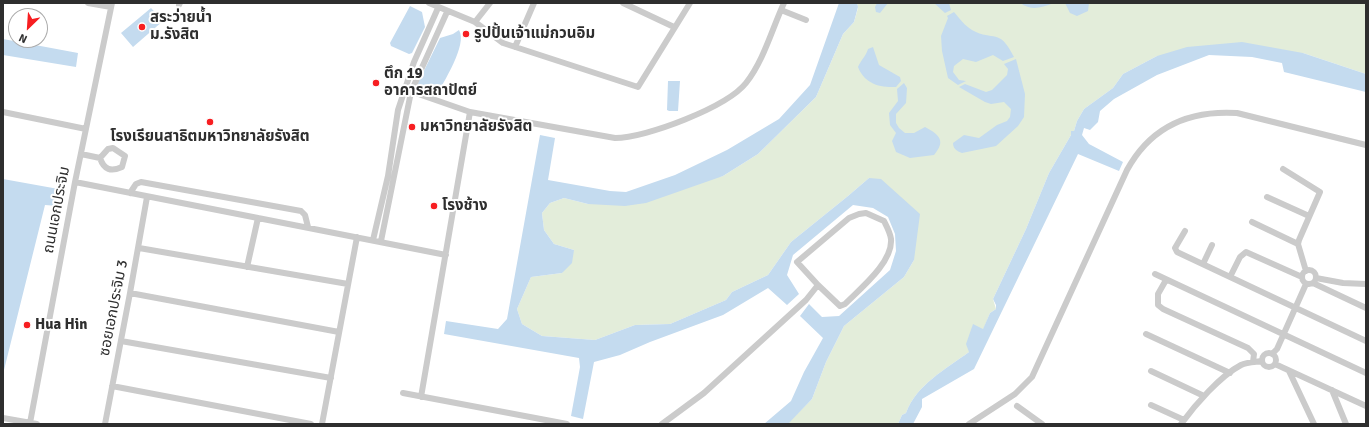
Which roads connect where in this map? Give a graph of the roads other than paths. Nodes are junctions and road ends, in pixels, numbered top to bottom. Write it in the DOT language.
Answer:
graph roads {
  1 [pos="88,3"];
  2 [pos="429,3"];
  3 [pos="490,3"];
  4 [pos="534,3"];
  5 [pos="623,3"];
  6 [pos="690,3"];
  7 [pos="784,3"];
  8 [pos="112,5"];
  9 [pos="438,8"];
  10 [pos="781,10"];
  11 [pos="448,12"];
  12 [pos="806,20"];
  13 [pos="476,22"];
  14 [pos="674,27"];
  15 [pos="515,47"];
  16 [pos="404,89"];
  17 [pos="411,92"];
  18 [pos="3,112"];
  19 [pos="470,112"];
  20 [pos="86,129"];
  21 [pos="1366,146"];
  22 [pos="81,154"];
  23 [pos="100,158"];
  24 [pos="1283,169"];
  25 [pos="75,182"];
  26 [pos="130,194"];
  27 [pos="147,197"];
  28 [pos="1267,197"];
  29 [pos="1309,216"];
  30 [pos="258,218"];
  31 [pos="1252,222"];
  32 [pos="308,227"];
  33 [pos="1185,231"];
  34 [pos="357,237"];
  35 [pos="373,240"];
  36 [pos="381,241"];
  37 [pos="1298,244"];
  38 [pos="1212,245"];
  39 [pos="139,248"];
  40 [pos="446,255"];
  41 [pos="1203,264"];
  42 [pos="247,267"];
  43 [pos="1306,271"];
  44 [pos="1155,274"];
  45 [pos="1230,277"];
  46 [pos="1302,277"];
  47 [pos="1166,280"];
  48 [pos="1314,281"];
  49 [pos="348,284"];
  50 [pos="1306,284"];
  51 [pos="1366,284"];
  52 [pos="818,285"];
  53 [pos="130,293"];
  54 [pos="1295,308"];
  55 [pos="1366,308"];
  56 [pos="339,332"];
  57 [pos="1146,334"];
  58 [pos="1283,334"];
  59 [pos="121,341"];
  60 [pos="1366,341"];
  61 [pos="1272,354"];
  62 [pos="1262,361"];
  63 [pos="1253,362"];
  64 [pos="1275,364"];
  65 [pos="1151,371"];
  66 [pos="1289,371"];
  67 [pos="1366,373"];
  68 [pos="1230,374"];
  69 [pos="331,378"];
  70 [pos="112,386"];
  71 [pos="1332,390"];
  72 [pos="403,393"];
  73 [pos="1204,396"];
  74 [pos="421,397"];
  75 [pos="1151,405"];
  76 [pos="1017,406"];
  77 [pos="1366,406"];
  78 [pos="3,418"];
  79 [pos="1183,422"];
  80 [pos="34,423"];
  81 [pos="1039,423"];
  82 [pos="105,424"];
  83 [pos="310,424"];
  84 [pos="322,424"];
  85 [pos="567,424"];
  86 [pos="662,424"];
  87 [pos="969,424"];
  88 [pos="1314,424"];
  89 [pos="1346,424"];
  1 -- 8 [label="street"];
  2 -- 9 [label="street"];
  3 -- 13 [label="street"];
  4 -- 15 [label="street"];
  5 -- 14 [label="street"];
  6 -- 14 [label="street"];
  7 -- 10 [label="street"];
  8 -- 20 [label="street, ถนนเอกประจิม"];
  9 -- 11 [label="street"];
  9 -- 16 [label="street"];
  10 -- 12 [label="street"];
  10 -- 19 [label="street"];
  11 -- 13 [label="street"];
  11 -- 17 [label="street"];
  13 -- 15 [label="street"];
  14 -- 15 [label="street"];
  16 -- 17 [label="street"];
  16 -- 35 [label="street"];
  17 -- 19 [label="street"];
  17 -- 36 [label="street"];
  18 -- 20 [label="street"];
  19 -- 40 [label="street"];
  20 -- 22 [label="street, ถนนเอกประจิม"];
  21 -- 87 [label="street"];
  22 -- 23 [label="street"];
  22 -- 25 [label="street, ถนนเอกประจิม"];
  24 -- 29 [label="street"];
  25 -- 26 [label="street"];
  25 -- 80 [label="street, ถนนเอกประจิม"];
  26 -- 27 [label="street"];
  26 -- 32 [label="street"];
  27 -- 30 [label="street"];
  27 -- 39 [label="street, ซอยเอกประจิม 3"];
  28 -- 29 [label="street"];
  29 -- 37 [label="street"];
  30 -- 32 [label="street"];
  30 -- 42 [label="street"];
  31 -- 37 [label="street"];
  32 -- 34 [label="street"];
  33 -- 41 [label="street"];
  34 -- 35 [label="street"];
  34 -- 49 [label="street"];
  35 -- 36 [label="street"];
  36 -- 40 [label="street"];
  37 -- 43 [label="street"];
  38 -- 41 [label="street"];
  39 -- 42 [label="street"];
  39 -- 53 [label="street, ซอยเอกประจิม 3"];
  40 -- 74 [label="street"];
  41 -- 45 [label="street"];
  42 -- 49 [label="street"];
  43 -- 46 [label="street"];
  43 -- 48 [label="street"];
  44 -- 47 [label="street"];
  45 -- 46 [label="street"];
  45 -- 54 [label="street"];
  46 -- 50 [label="street"];
  47 -- 58 [label="street"];
  47 -- 63 [label="street"];
  48 -- 50 [label="street"];
  48 -- 51 [label="street"];
  48 -- 55 [label="street"];
  49 -- 56 [label="street"];
  50 -- 54 [label="street"];
  52 -- 52 [label="street"];
  52 -- 86 [label="street"];
  53 -- 56 [label="street"];
  53 -- 59 [label="street, ซอยเอกประจิม 3"];
  54 -- 58 [label="street"];
  54 -- 60 [label="street"];
  56 -- 69 [label="street"];
  57 -- 68 [label="street"];
  58 -- 61 [label="street"];
  58 -- 67 [label="street"];
  59 -- 69 [label="street"];
  59 -- 70 [label="street, ซอยเอกประจิม 3"];
  61 -- 62 [label="street"];
  61 -- 64 [label="street"];
  62 -- 63 [label="street"];
  62 -- 64 [label="street"];
  63 -- 68 [label="street"];
  64 -- 66 [label="street"];
  65 -- 73 [label="street"];
  66 -- 71 [label="street"];
  66 -- 88 [label="street"];
  68 -- 73 [label="street"];
  69 -- 84 [label="street"];
  70 -- 82 [label="street, ซอยเอกประจิม 3"];
  70 -- 83 [label="street"];
  71 -- 77 [label="street"];
  71 -- 89 [label="street"];
  72 -- 74 [label="street"];
  73 -- 79 [label="street"];
  74 -- 85 [label="street"];
  75 -- 79 [label="street"];
  76 -- 81 [label="street"];
  78 -- 80 [label="street"];
}
